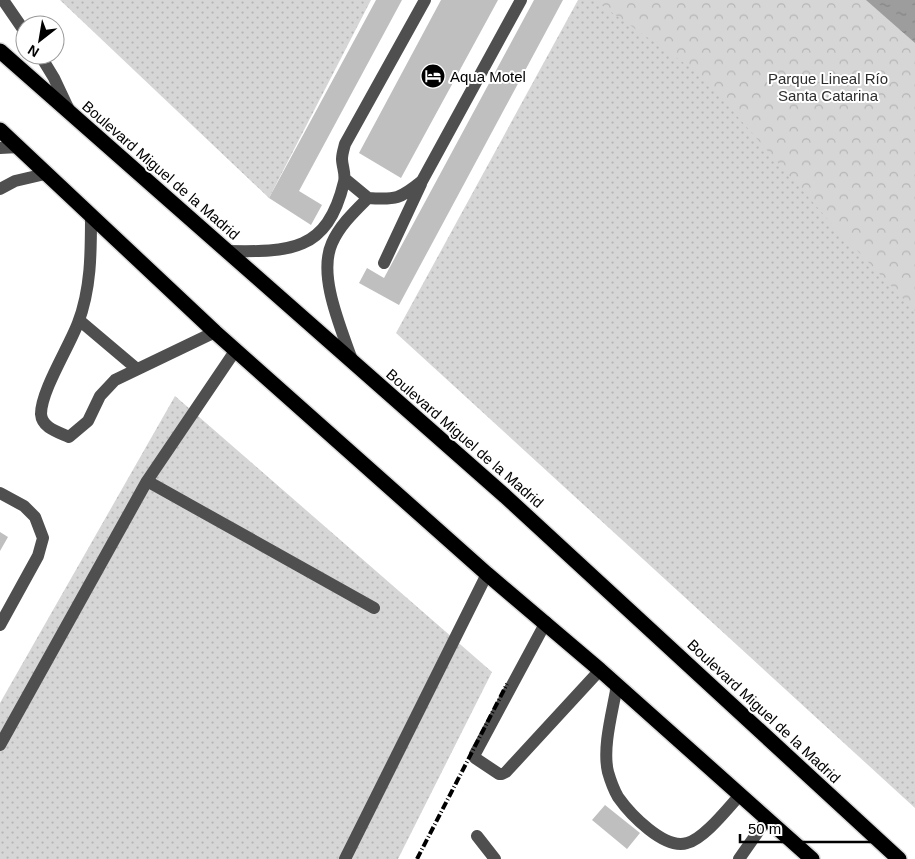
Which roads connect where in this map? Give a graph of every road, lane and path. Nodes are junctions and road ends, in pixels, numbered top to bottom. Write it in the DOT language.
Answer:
graph roads {
  1 [pos="3,0"];
  2 [pos="424,0"];
  3 [pos="521,0"];
  4 [pos="15,17"];
  5 [pos="0,51"];
  6 [pos="46,65"];
  7 [pos="71,115"];
  8 [pos="0,130"];
  9 [pos="19,147"];
  10 [pos="0,148"];
  11 [pos="45,174"];
  12 [pos="345,179"];
  13 [pos="422,181"];
  14 [pos="0,188"];
  15 [pos="368,198"];
  16 [pos="91,217"];
  17 [pos="226,251"];
  18 [pos="384,263"];
  19 [pos="79,320"];
  20 [pos="214,332"];
  21 [pos="235,351"];
  22 [pos="353,363"];
  23 [pos="137,369"];
  24 [pos="147,481"];
  25 [pos="0,493"];
  26 [pos="487,574"];
  27 [pos="374,608"];
  28 [pos="546,622"];
  29 [pos="0,625"];
  30 [pos="600,670"];
  31 [pos="617,685"];
  32 [pos="0,745"];
  33 [pos="740,795"];
  34 [pos="767,818"];
  35 [pos="477,836"];
  36 [pos="346,859"];
  37 [pos="496,859"];
  38 [pos="739,859"];
  39 [pos="812,859"];
  40 [pos="900,859"];
  1 -- 4 [label="lane"];
  2 -- 12 [label="lane"];
  3 -- 13 [label="lane"];
  5 -- 7 [label="highway, Boulevard Miguel de la Madrid"];
  6 -- 7 [label="lane"];
  7 -- 17 [label="highway, Boulevard Miguel de la Madrid"];
  8 -- 9 [label="highway"];
  9 -- 10 [label="lane"];
  9 -- 11 [label="highway"];
  11 -- 14 [label="lane"];
  11 -- 16 [label="highway"];
  12 -- 15 [label="lane"];
  12 -- 17 [label="lane"];
  13 -- 15 [label="lane"];
  13 -- 18 [label="lane"];
  15 -- 22 [label="lane"];
  16 -- 19 [label="lane"];
  16 -- 20 [label="highway"];
  17 -- 22 [label="highway, Boulevard Miguel de la Madrid"];
  19 -- 23 [label="lane"];
  19 -- 23 [label="lane"];
  20 -- 21 [label="highway"];
  20 -- 23 [label="lane"];
  21 -- 24 [label="lane"];
  21 -- 26 [label="highway"];
  22 -- 40 [label="highway, Boulevard Miguel de la Madrid"];
  24 -- 27 [label="lane"];
  24 -- 32 [label="lane"];
  25 -- 29 [label="lane"];
  26 -- 28 [label="highway"];
  26 -- 36 [label="lane"];
  28 -- 30 [label="highway"];
  28 -- 30 [label="lane"];
  30 -- 31 [label="highway"];
  31 -- 33 [label="highway"];
  31 -- 33 [label="lane"];
  33 -- 34 [label="highway"];
  34 -- 38 [label="lane"];
  34 -- 39 [label="highway"];
  35 -- 37 [label="lane"];
}
